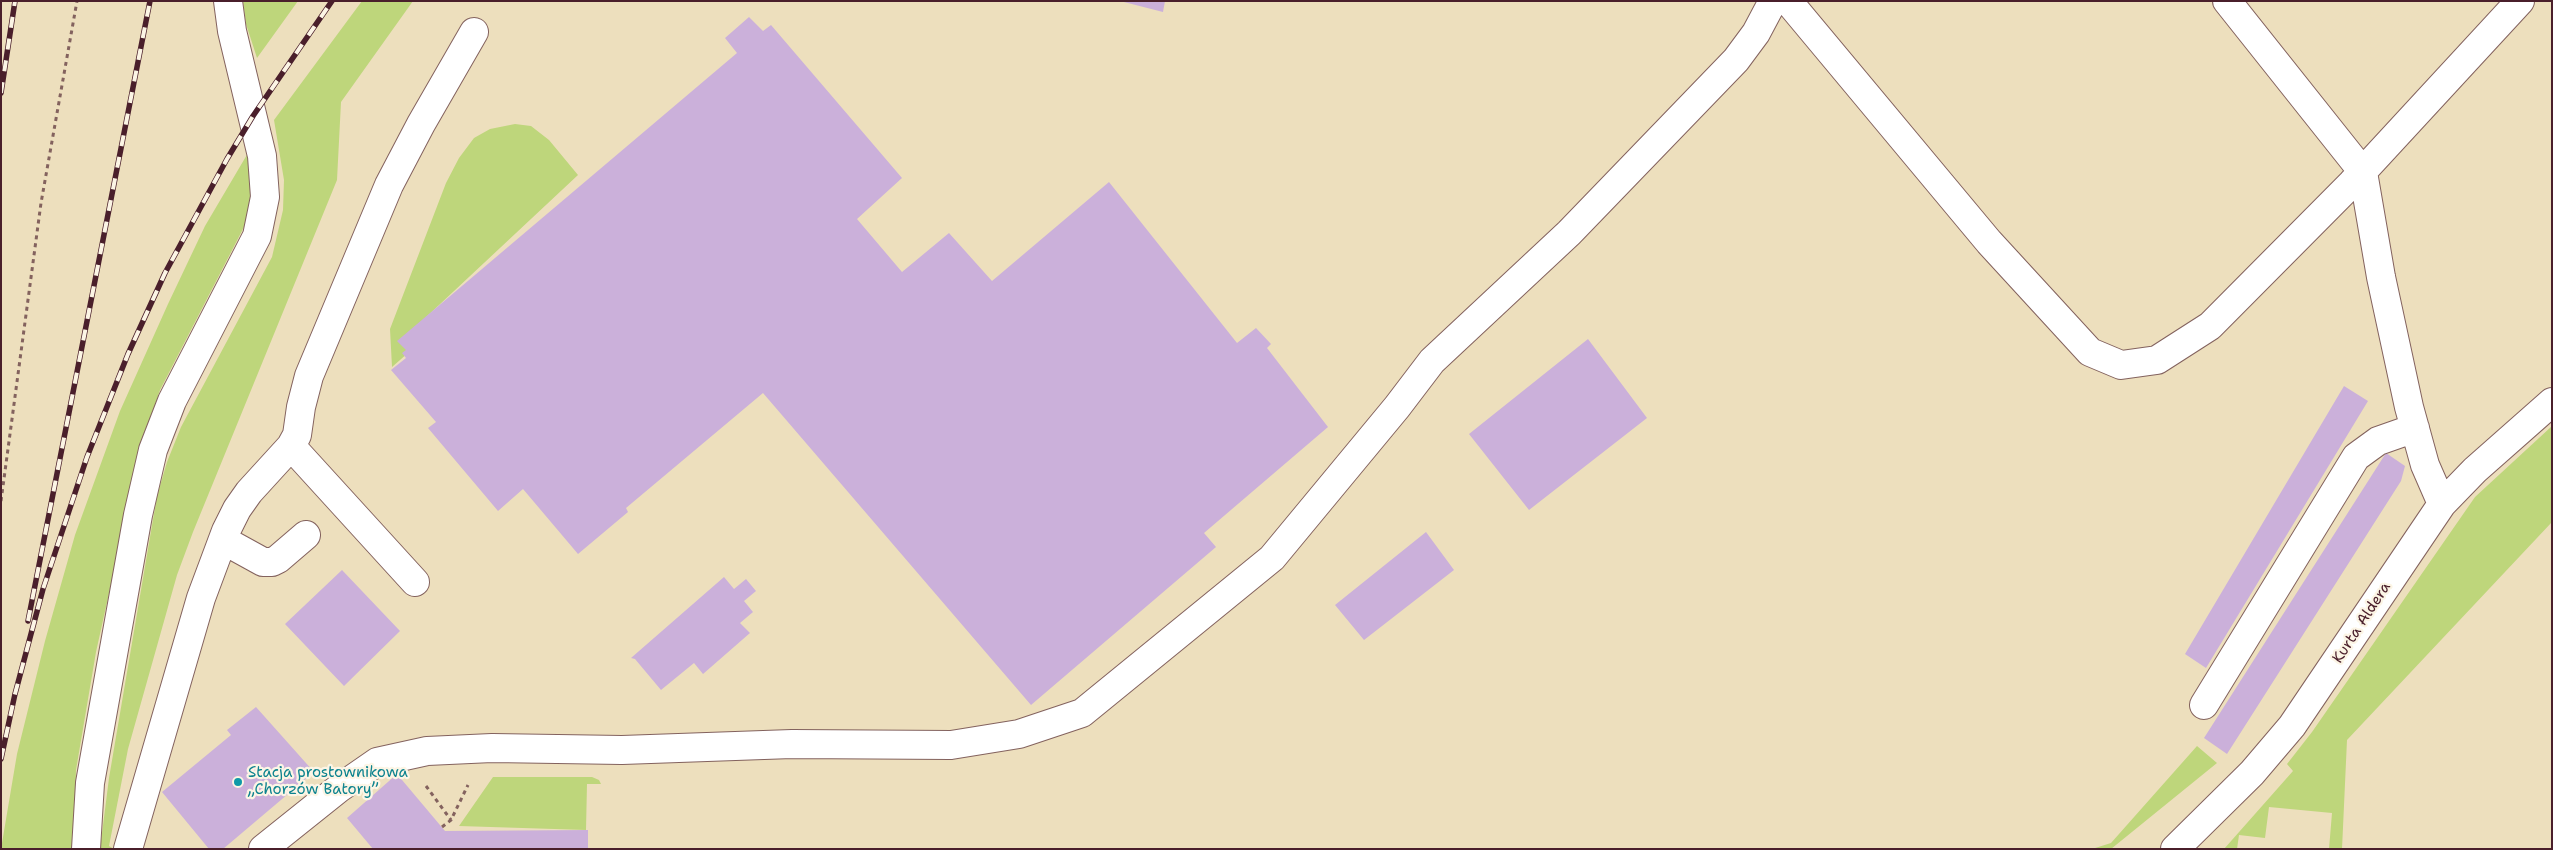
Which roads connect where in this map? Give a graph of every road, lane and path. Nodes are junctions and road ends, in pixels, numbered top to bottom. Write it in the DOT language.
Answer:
graph roads {
  1 [pos="77,1"];
  2 [pos="228,1"];
  3 [pos="1774,1"];
  4 [pos="1788,1"];
  5 [pos="2227,1"];
  6 [pos="2520,1"];
  7 [pos="474,32"];
  8 [pos="2363,172"];
  9 [pos="2552,402"];
  10 [pos="2415,428"];
  11 [pos="291,446"];
  12 [pos="1,502"];
  13 [pos="2442,504"];
  14 [pos="306,534"];
  15 [pos="222,540"];
  16 [pos="415,582"];
  17 [pos="2204,705"];
  18 [pos="470,782"];
  19 [pos="423,783"];
  20 [pos="451,820"];
  21 [pos="442,827"];
  22 [pos="86,849"];
  23 [pos="128,849"];
  24 [pos="263,849"];
  25 [pos="2175,849"];
  1 -- 12 [label="path"];
  2 -- 22 [label="street"];
  3 -- 24 [label="street"];
  4 -- 8 [label="street"];
  5 -- 8 [label="street"];
  6 -- 8 [label="street"];
  7 -- 11 [label="street"];
  8 -- 10 [label="street"];
  9 -- 13 [label="street, Kurta Aldera"];
  10 -- 13 [label="street"];
  10 -- 17 [label="street"];
  11 -- 15 [label="street"];
  11 -- 16 [label="street"];
  13 -- 25 [label="street, Kurta Aldera"];
  14 -- 15 [label="street"];
  15 -- 23 [label="street"];
  18 -- 20 [label="path"];
  19 -- 20 [label="path"];
  20 -- 21 [label="path"];
}
